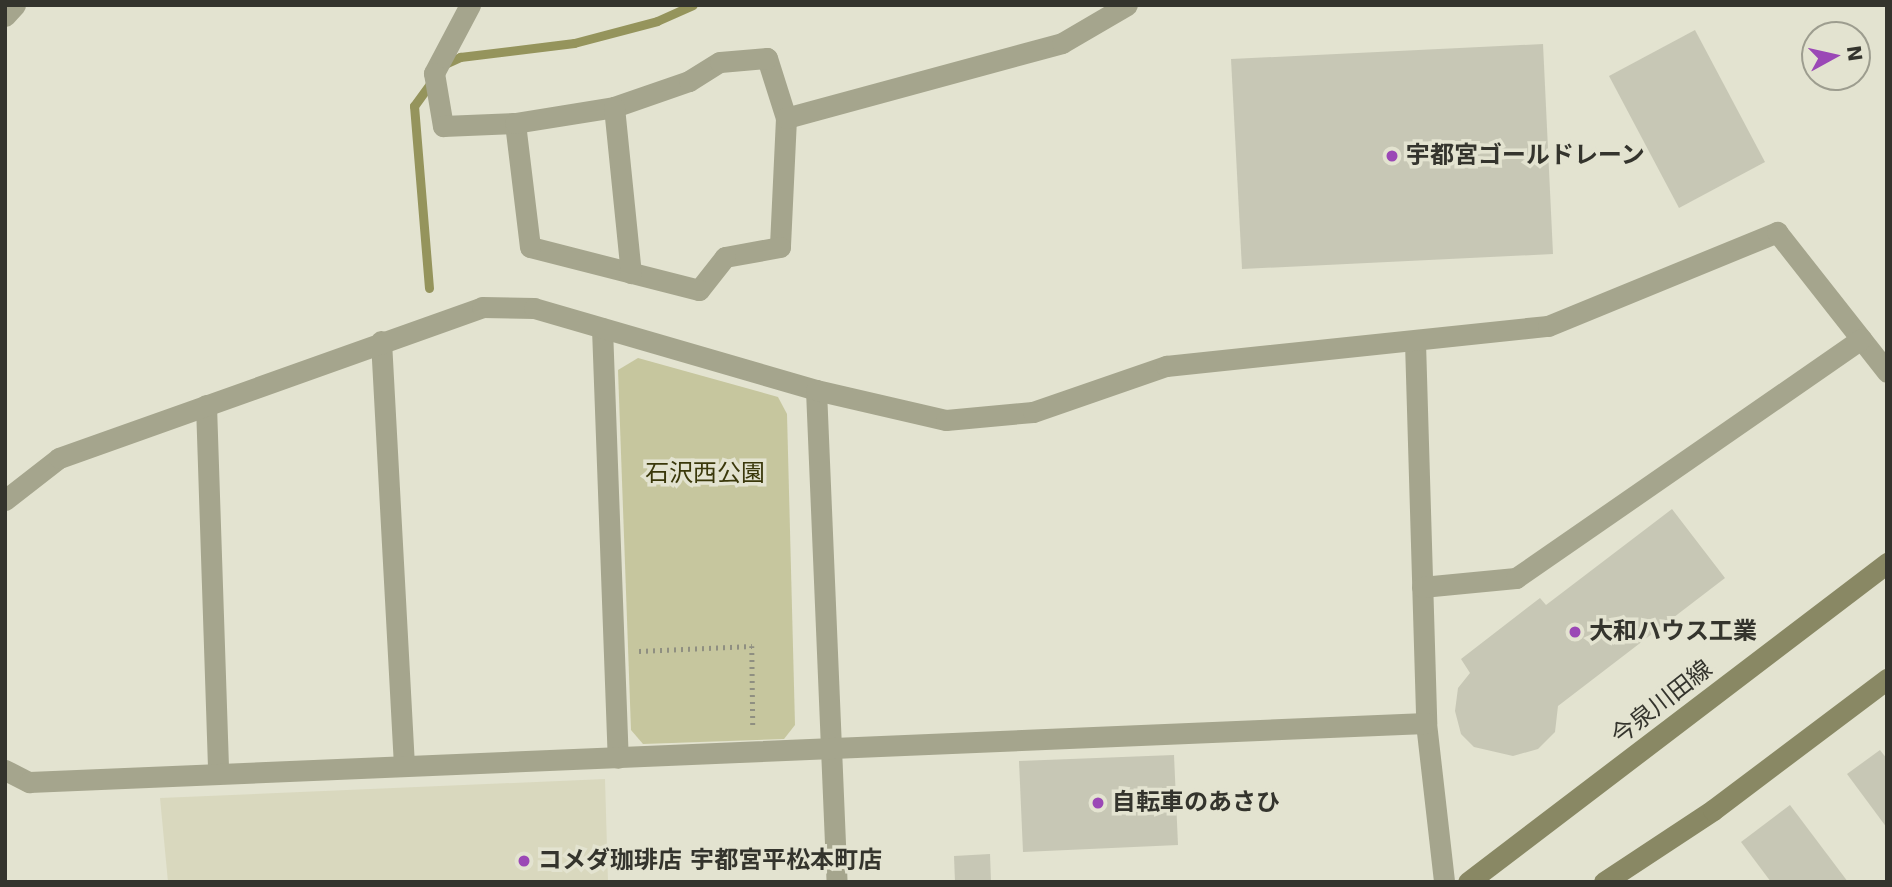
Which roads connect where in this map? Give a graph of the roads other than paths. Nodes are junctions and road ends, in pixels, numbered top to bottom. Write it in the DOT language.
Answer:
graph roads {
  1 [pos="15,5"];
  2 [pos="470,5"];
  3 [pos="1127,5"];
  4 [pos="5,16"];
  5 [pos="614,107"];
  6 [pos="786,118"];
  7 [pos="515,123"];
  8 [pos="631,273"];
  9 [pos="602,328"];
  10 [pos="1861,340"];
  11 [pos="382,341"];
  12 [pos="1415,342"];
  13 [pos="1887,372"];
  14 [pos="816,390"];
  15 [pos="206,405"];
  16 [pos="5,500"];
  17 [pos="1887,563"];
  18 [pos="1422,587"];
  19 [pos="1887,679"];
  20 [pos="1426,723"];
  21 [pos="831,750"];
  22 [pos="618,758"];
  23 [pos="404,764"];
  24 [pos="5,770"];
  25 [pos="218,773"];
  26 [pos="837,882"];
  27 [pos="1444,882"];
  28 [pos="1468,882"];
  29 [pos="1604,882"];
  1 -- 4 [label="street"];
  2 -- 7 [label="street"];
  3 -- 6 [label="street"];
  5 -- 6 [label="street"];
  5 -- 7 [label="street"];
  5 -- 8 [label="street"];
  6 -- 8 [label="street"];
  7 -- 8 [label="street"];
  9 -- 11 [label="street"];
  9 -- 14 [label="street"];
  9 -- 22 [label="street"];
  10 -- 12 [label="street"];
  10 -- 13 [label="street"];
  10 -- 18 [label="street"];
  11 -- 15 [label="street"];
  11 -- 23 [label="street"];
  12 -- 14 [label="street"];
  12 -- 18 [label="street"];
  14 -- 21 [label="street"];
  15 -- 16 [label="street"];
  15 -- 25 [label="street"];
  17 -- 28 [label="street, 今泉川田線"];
  18 -- 20 [label="street"];
  19 -- 29 [label="street"];
  20 -- 21 [label="street"];
  20 -- 27 [label="street"];
  21 -- 22 [label="street"];
  21 -- 26 [label="street"];
  22 -- 23 [label="street"];
  23 -- 25 [label="street"];
  24 -- 25 [label="street"];
}
